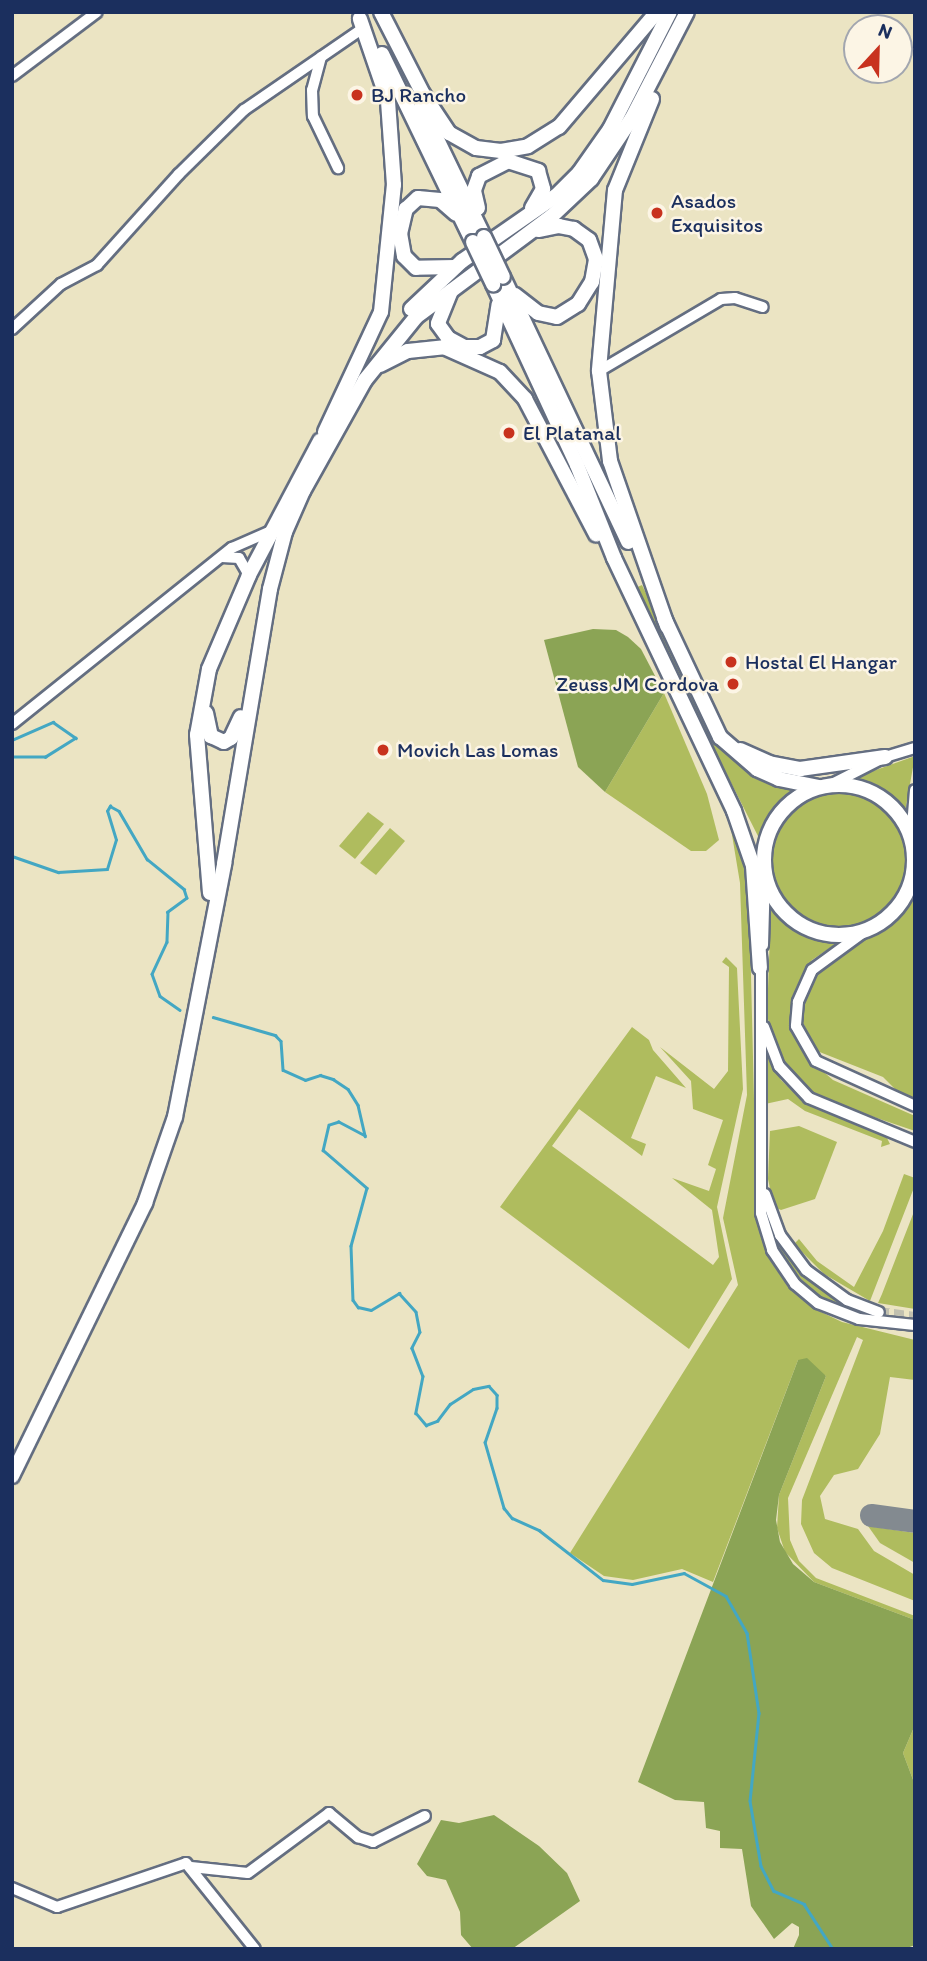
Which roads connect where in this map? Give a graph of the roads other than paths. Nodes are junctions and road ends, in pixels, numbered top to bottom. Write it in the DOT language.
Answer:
graph roads {
  1 [pos="97,12"];
  2 [pos="381,12"];
  3 [pos="657,12"];
  4 [pos="670,12"];
  5 [pos="687,12"];
  6 [pos="694,12"];
  7 [pos="362,18"];
  8 [pos="321,57"];
  9 [pos="12,76"];
  10 [pos="338,168"];
  11 [pos="462,220"];
  12 [pos="527,226"];
  13 [pos="478,239"];
  14 [pos="456,266"];
  15 [pos="454,285"];
  16 [pos="501,287"];
  17 [pos="763,307"];
  18 [pos="12,329"];
  19 [pos="599,371"];
  20 [pos="371,373"];
  21 [pos="325,432"];
  22 [pos="271,531"];
  23 [pos="220,558"];
  24 [pos="614,558"];
  25 [pos="249,575"];
  26 [pos="667,625"];
  27 [pos="254,682"];
  28 [pos="206,684"];
  29 [pos="12,724"];
  30 [pos="720,737"];
  31 [pos="915,748"];
  32 [pos="885,757"];
  33 [pos="825,786"];
  34 [pos="915,790"];
  35 [pos="734,811"];
  36 [pos="911,838"];
  37 [pos="914,854"];
  38 [pos="765,868"];
  39 [pos="211,915"];
  40 [pos="869,929"];
  41 [pos="760,968"];
  42 [pos="760,1000"];
  43 [pos="915,1106"];
  44 [pos="915,1142"];
  45 [pos="763,1185"];
  46 [pos="879,1312"];
  47 [pos="915,1325"];
  48 [pos="12,1476"];
  49 [pos="425,1816"];
  50 [pos="191,1867"];
  51 [pos="12,1888"];
  52 [pos="255,1949"];
  1 -- 9 [label="street"];
  2 -- 3 [label="main road"];
  4 -- 12 [label="main road"];
  5 -- 12 [label="main road"];
  6 -- 19 [label="main road"];
  7 -- 8 [label="street"];
  7 -- 11 [label="main road"];
  7 -- 13 [label="main road"];
  7 -- 21 [label="main road"];
  8 -- 10 [label="street"];
  8 -- 18 [label="street"];
  11 -- 13 [label="main road"];
  11 -- 14 [label="main road"];
  12 -- 13 [label="main road"];
  12 -- 14 [label="main road"];
  12 -- 15 [label="main road"];
  12 -- 16 [label="main road"];
  13 -- 16 [label="main road, bridge"];
  14 -- 21 [label="main road"];
  15 -- 16 [label="main road"];
  15 -- 20 [label="main road"];
  16 -- 24 [label="main road"];
  16 -- 26 [label="main road"];
  17 -- 19 [label="street"];
  19 -- 26 [label="main road"];
  20 -- 24 [label="main road"];
  20 -- 27 [label="main road"];
  21 -- 22 [label="main road"];
  22 -- 23 [label="street"];
  22 -- 25 [label="main road"];
  23 -- 25 [label="street"];
  23 -- 29 [label="street"];
  24 -- 35 [label="main road"];
  25 -- 28 [label="main road"];
  26 -- 30 [label="main road"];
  27 -- 28 [label="main road"];
  27 -- 39 [label="main road"];
  28 -- 39 [label="main road"];
  30 -- 32 [label="main road"];
  30 -- 33 [label="main road"];
  31 -- 32 [label="street"];
  32 -- 33 [label="street"];
  33 -- 36 [label="main road"];
  33 -- 38 [label="main road"];
  34 -- 36 [label="street"];
  35 -- 38 [label="main road"];
  35 -- 41 [label="main road"];
  36 -- 37 [label="main road"];
  37 -- 40 [label="main road"];
  38 -- 40 [label="main road"];
  38 -- 41 [label="street"];
  39 -- 48 [label="main road"];
  40 -- 43 [label="street"];
  41 -- 42 [label="street"];
  42 -- 44 [label="street"];
  42 -- 45 [label="street"];
  45 -- 46 [label="street"];
  45 -- 47 [label="street"];
  49 -- 50 [label="street"];
  50 -- 51 [label="street"];
  50 -- 52 [label="street"];
}
